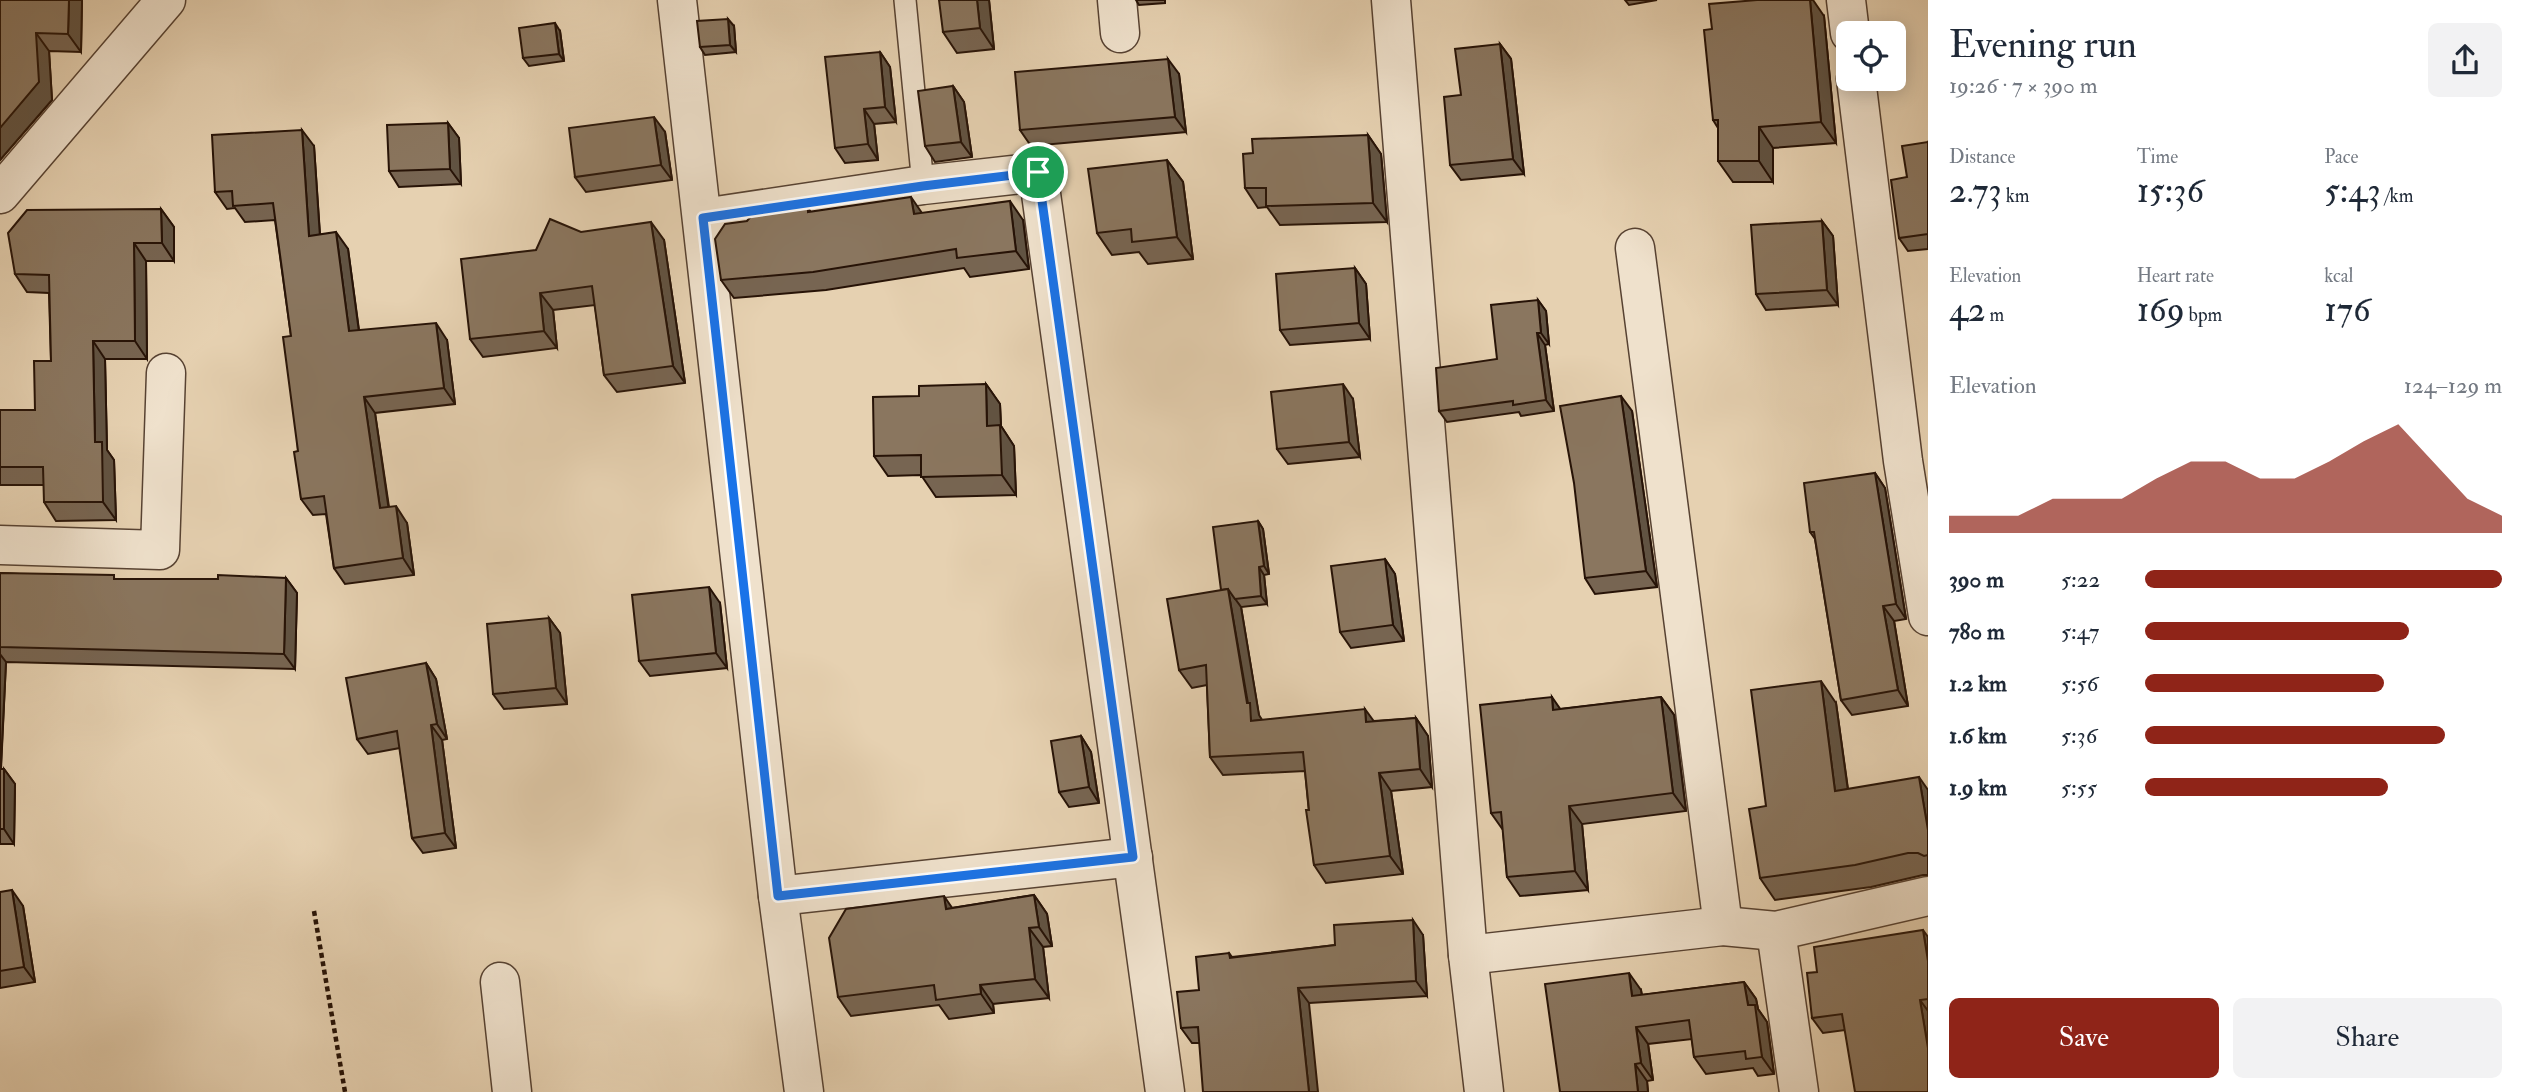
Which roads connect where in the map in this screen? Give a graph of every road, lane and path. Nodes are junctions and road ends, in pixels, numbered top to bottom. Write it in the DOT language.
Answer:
graph roads {
  1 [pos="166,0"];
  2 [pos="677,0"];
  3 [pos="905,0"];
  4 [pos="1391,0"];
  5 [pos="1846,0"];
  6 [pos="1849,21"];
  7 [pos="1857,91"];
  8 [pos="923,186"];
  9 [pos="0,194"];
  10 [pos="703,218"];
  11 [pos="1636,248"];
  12 [pos="166,373"];
  13 [pos="0,545"];
  14 [pos="1928,615"];
  15 [pos="1133,857"];
  16 [pos="778,896"];
  17 [pos="1928,896"];
  18 [pos="314,911"];
  19 [pos="1723,926"];
  20 [pos="1776,932"];
  21 [pos="1468,955"];
  22 [pos="500,982"];
  23 [pos="345,1092"];
  24 [pos="512,1092"];
  25 [pos="804,1092"];
  26 [pos="1165,1092"];
  27 [pos="1484,1092"];
  28 [pos="1799,1092"];
  1 -- 9 [label="street"];
  2 -- 10 [label="street"];
  3 -- 8 [label="lane"];
  4 -- 21 [label="street"];
  5 -- 6 [label="street"];
  7 -- 14 [label="street"];
  8 -- 10 [label="street"];
  8 -- 15 [label="street"];
  10 -- 16 [label="street"];
  11 -- 19 [label="street"];
  12 -- 13 [label="street"];
  15 -- 16 [label="street"];
  15 -- 26 [label="street"];
  16 -- 25 [label="street"];
  17 -- 20 [label="street"];
  18 -- 23 [label="path"];
  19 -- 20 [label="street"];
  19 -- 21 [label="street"];
  20 -- 28 [label="street"];
  21 -- 27 [label="street"];
  22 -- 24 [label="street"];
}
